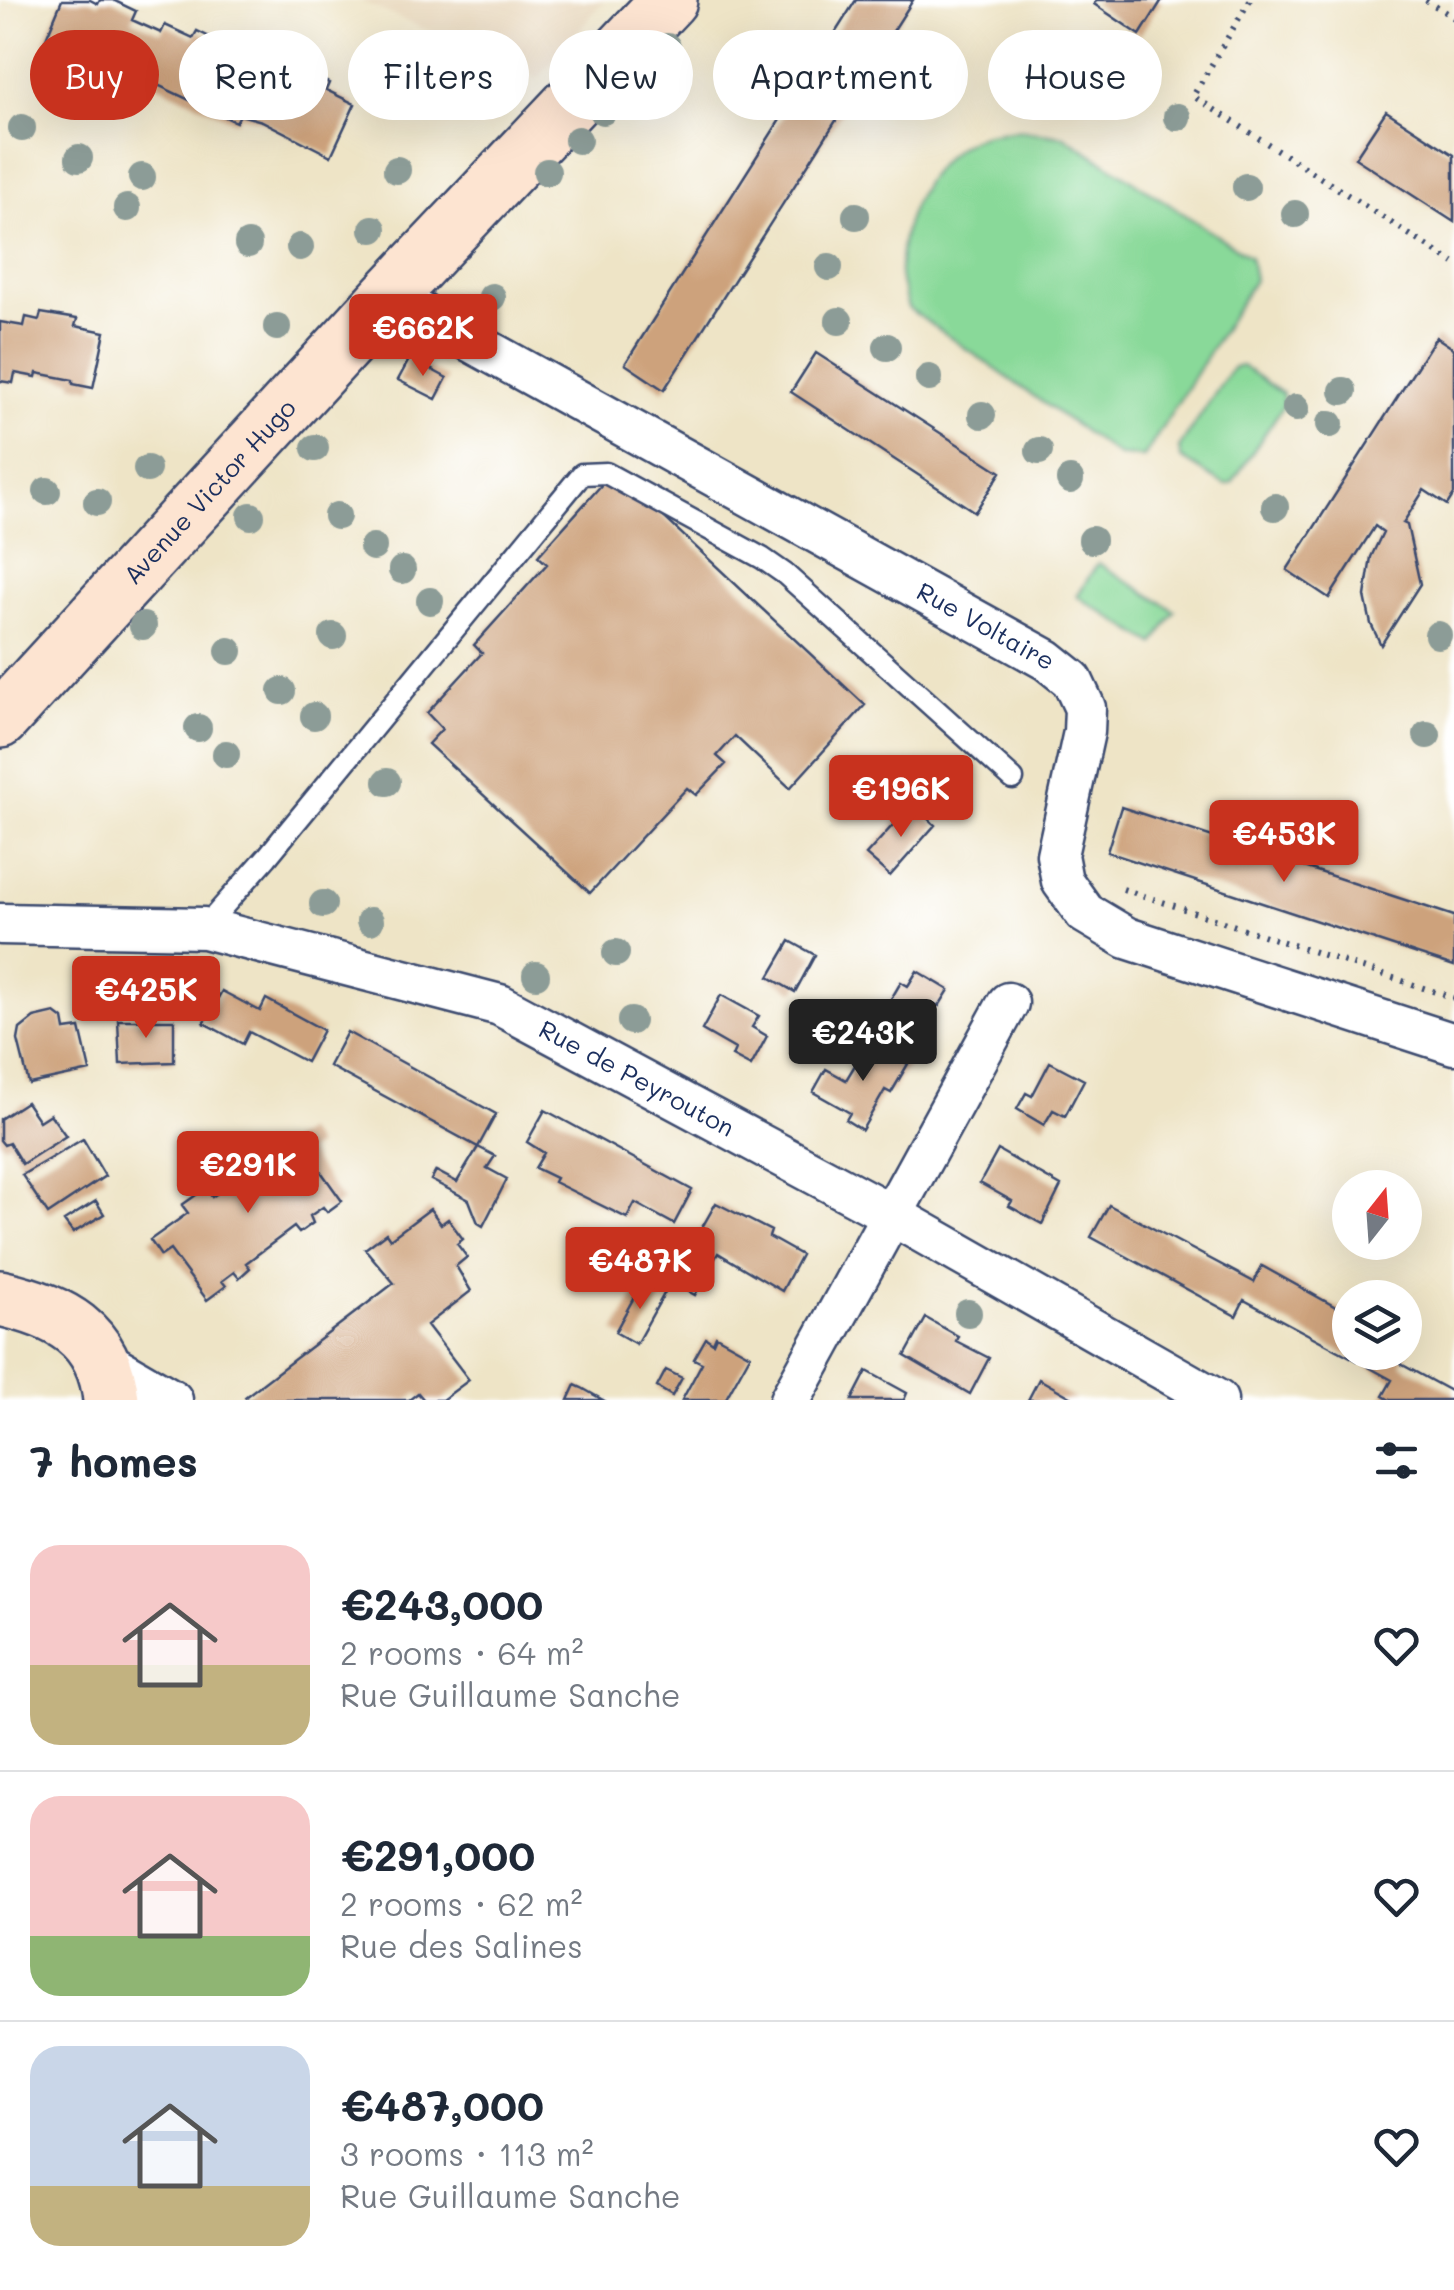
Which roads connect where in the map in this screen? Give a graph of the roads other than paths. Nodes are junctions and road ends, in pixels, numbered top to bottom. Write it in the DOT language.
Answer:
graph roads {
  1 [pos="669,0"];
  2 [pos="389,296"];
  3 [pos="0,720"];
  4 [pos="1012,779"];
  5 [pos="0,924"];
  6 [pos="204,928"];
  7 [pos="1008,1003"];
  8 [pos="1454,1044"];
  9 [pos="892,1216"];
  10 [pos="6,1291"];
  11 [pos="105,1379"];
  12 [pos="172,1400"];
  13 [pos="790,1400"];
  14 [pos="1217,1400"];
  1 -- 2 [label="main road, Avenue Victor Hugo"];
  2 -- 3 [label="main road, Avenue Victor Hugo"];
  2 -- 8 [label="street, Rue Voltaire"];
  4 -- 6 [label="lane"];
  5 -- 6 [label="street, Rue de Peyrouton"];
  6 -- 9 [label="street, Rue de Peyrouton"];
  7 -- 9 [label="street"];
  9 -- 13 [label="street"];
  9 -- 14 [label="street, Rue de Peyrouton"];
  10 -- 11 [label="main road"];
  11 -- 12 [label="street"];
}
